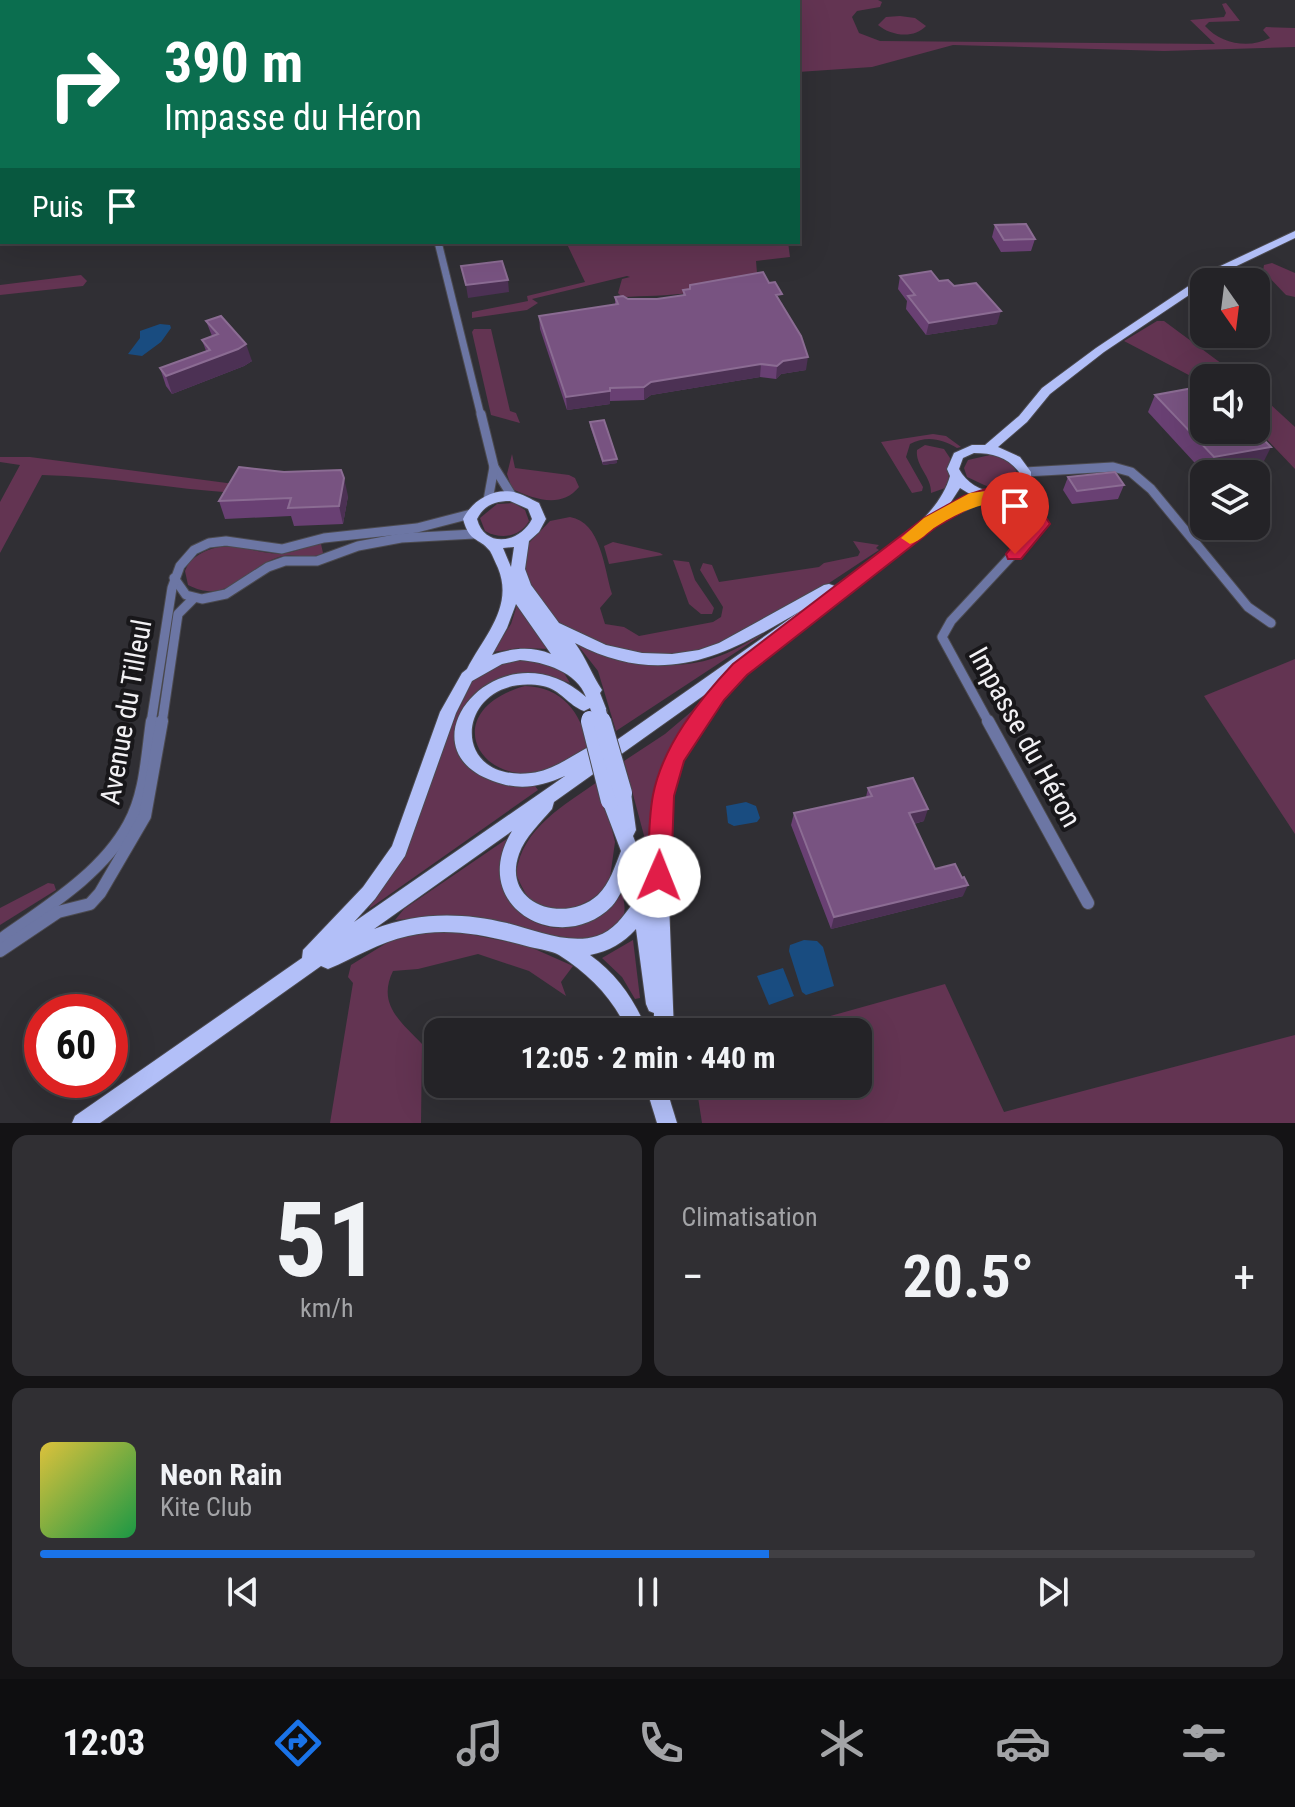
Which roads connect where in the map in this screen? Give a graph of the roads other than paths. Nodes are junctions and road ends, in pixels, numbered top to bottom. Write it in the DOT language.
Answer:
graph roads {
  1 [pos="1295,234"];
  2 [pos="439,244"];
  3 [pos="1023,419"];
  4 [pos="988,449"];
  5 [pos="1009,455"];
  6 [pos="494,467"];
  7 [pos="1025,472"];
  8 [pos="956,477"];
  9 [pos="1013,493"];
  10 [pos="986,495"];
  11 [pos="512,496"];
  12 [pos="488,500"];
  13 [pos="471,514"];
  14 [pos="930,522"];
  15 [pos="474,534"];
  16 [pos="522,539"];
  17 [pos="490,543"];
  18 [pos="862,572"];
  19 [pos="174,578"];
  20 [pos="510,582"];
  21 [pos="194,598"];
  22 [pos="1271,623"];
  23 [pos="557,628"];
  24 [pos="789,628"];
  25 [pos="568,667"];
  26 [pos="473,671"];
  27 [pos="594,690"];
  28 [pos="591,711"];
  29 [pos="641,730"];
  30 [pos="559,789"];
  31 [pos="630,851"];
  32 [pos="89,872"];
  33 [pos="106,878"];
  34 [pos="1088,903"];
  35 [pos="642,905"];
  36 [pos="0,940"];
  37 [pos="562,948"];
  38 [pos="0,951"];
  39 [pos="288,980"];
  40 [pos="632,1018"];
  41 [pos="660,1018"];
  42 [pos="662,1018"];
  43 [pos="660,1098"];
  44 [pos="667,1098"];
  45 [pos="82,1123"];
  46 [pos="669,1123"];
  1 -- 3 [label="main road"];
  2 -- 6 [label="street"];
  3 -- 4 [label="main road"];
  3 -- 5 [label="main road"];
  4 -- 5 [label="main road"];
  4 -- 8 [label="main road"];
  5 -- 7 [label="main road"];
  6 -- 11 [label="street"];
  6 -- 12 [label="street"];
  7 -- 9 [label="main road"];
  7 -- 22 [label="street"];
  8 -- 10 [label="main road"];
  8 -- 14 [label="main road"];
  9 -- 10 [label="main road"];
  9 -- 34 [label="street, Impasse du Héron"];
  10 -- 14 [label="main road"];
  11 -- 12 [label="main road"];
  11 -- 16 [label="main road"];
  12 -- 13 [label="main road"];
  13 -- 15 [label="main road"];
  13 -- 19 [label="street"];
  14 -- 18 [label="main road"];
  15 -- 17 [label="main road"];
  15 -- 21 [label="street"];
  16 -- 17 [label="main road"];
  16 -- 23 [label="main road"];
  17 -- 20 [label="main road"];
  18 -- 23 [label="main road"];
  18 -- 24 [label="main road"];
  19 -- 21 [label="street, Avenue du Tilleul"];
  19 -- 32 [label="street, Avenue du Tilleul"];
  20 -- 25 [label="main road"];
  20 -- 26 [label="main road"];
  21 -- 33 [label="street, Avenue du Tilleul"];
  23 -- 27 [label="main road"];
  24 -- 29 [label="main road"];
  24 -- 42 [label="main road"];
  25 -- 26 [label="main road"];
  25 -- 27 [label="main road"];
  25 -- 28 [label="main road"];
  26 -- 39 [label="main road"];
  27 -- 28 [label="main road"];
  28 -- 29 [label="main road"];
  28 -- 31 [label="main road, bridge"];
  29 -- 30 [label="main road"];
  30 -- 31 [label="main road"];
  30 -- 39 [label="main road"];
  31 -- 35 [label="main road"];
  32 -- 33 [label="street"];
  32 -- 36 [label="street, Avenue du Tilleul"];
  33 -- 38 [label="street, Avenue du Tilleul"];
  35 -- 37 [label="main road"];
  35 -- 41 [label="main road"];
  37 -- 39 [label="main road"];
  37 -- 40 [label="main road"];
  39 -- 45 [label="main road"];
  43 -- 46 [label="main road"];
  44 -- 46 [label="main road"];
}
